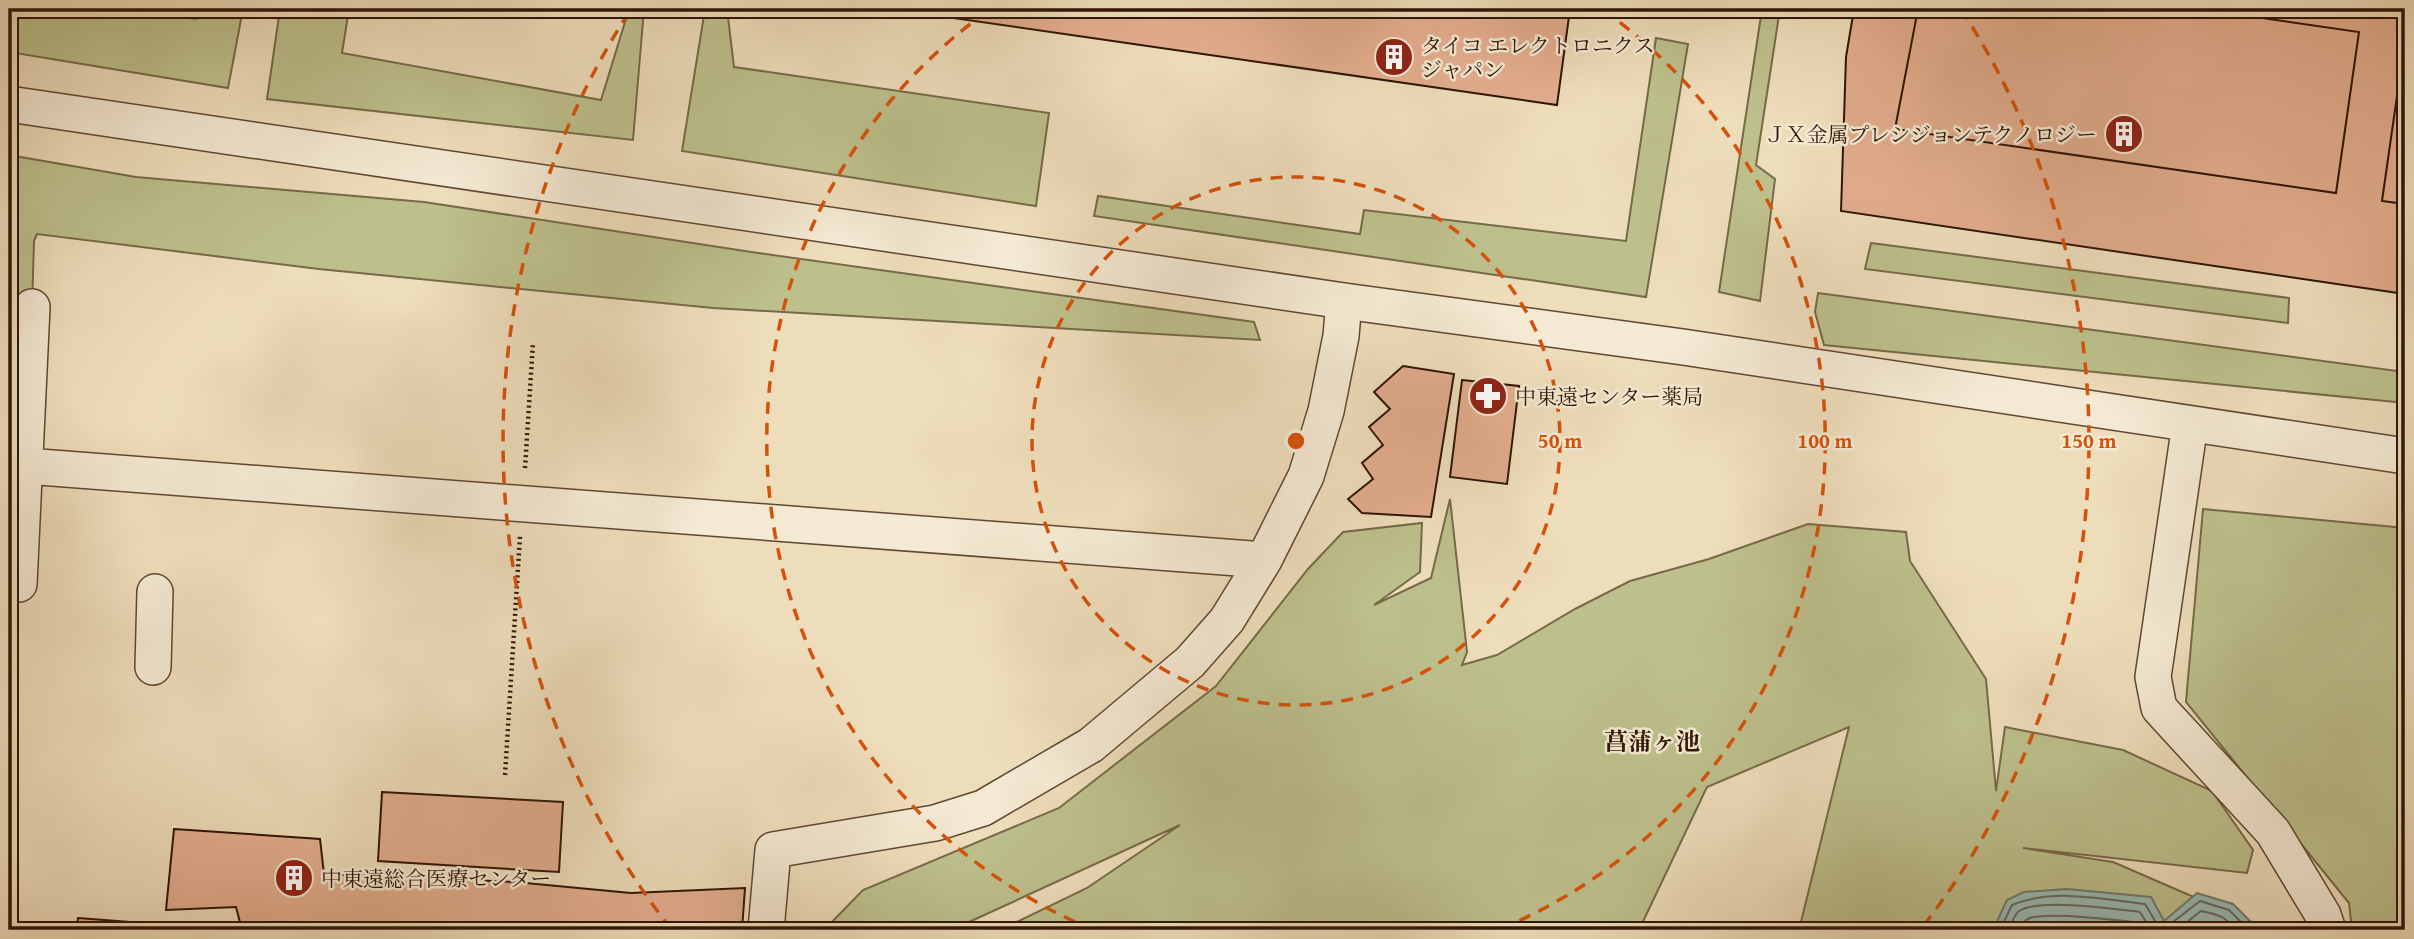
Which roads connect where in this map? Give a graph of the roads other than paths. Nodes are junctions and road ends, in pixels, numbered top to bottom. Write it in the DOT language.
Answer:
graph roads {
  1 [pos="9,104"];
  2 [pos="1344,301"];
  3 [pos="32,307"];
  4 [pos="2190,424"];
  5 [pos="2405,456"];
  6 [pos="26,466"];
  7 [pos="1264,561"];
  8 [pos="19,584"];
  9 [pos="155,592"];
  10 [pos="153,667"];
  11 [pos="766,930"];
  12 [pos="2328,930"];
  1 -- 2 [label="street"];
  2 -- 4 [label="street"];
  2 -- 7 [label="street"];
  3 -- 6 [label="street"];
  4 -- 5 [label="street"];
  4 -- 12 [label="street"];
  6 -- 7 [label="street"];
  6 -- 8 [label="street"];
  7 -- 11 [label="street"];
  9 -- 10 [label="street"];
}
